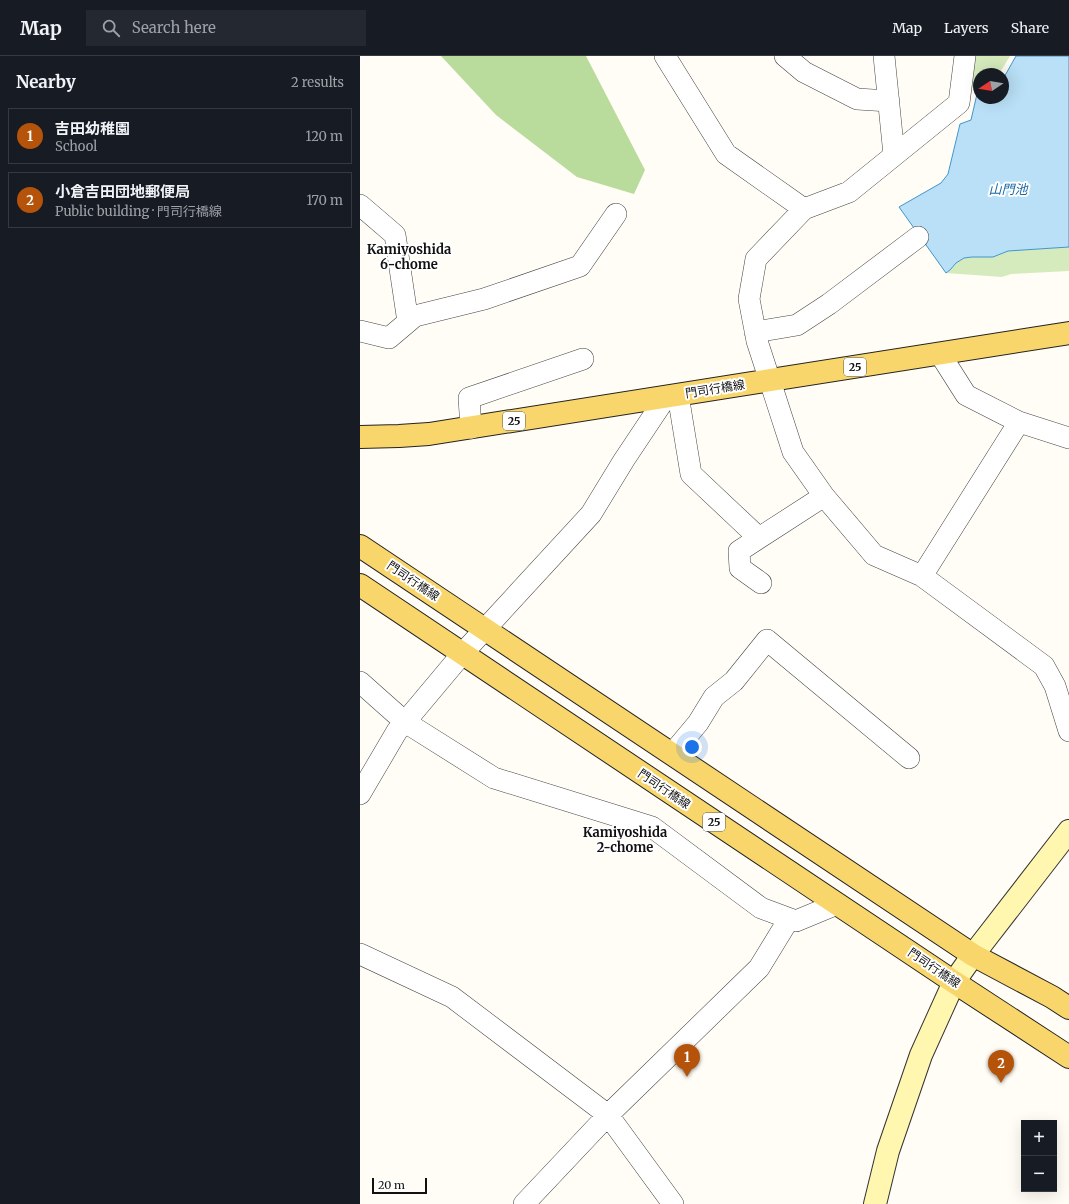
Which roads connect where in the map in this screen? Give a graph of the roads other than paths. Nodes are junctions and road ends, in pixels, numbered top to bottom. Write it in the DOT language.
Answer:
graph roads {
  1 [pos="665,56"];
  2 [pos="785,56"];
  3 [pos="884,56"];
  4 [pos="965,56"];
  5 [pos="889,101"];
  6 [pos="894,155"];
  7 [pos="360,205"];
  8 [pos="804,209"];
  9 [pos="616,214"];
  10 [pos="918,237"];
  11 [pos="408,322"];
  12 [pos="360,331"];
  13 [pos="755,332"];
  14 [pos="1069,333"];
  15 [pos="940,354"];
  16 [pos="583,359"];
  17 [pos="770,380"];
  18 [pos="672,396"];
  19 [pos="1019,422"];
  20 [pos="472,428"];
  21 [pos="360,437"];
  22 [pos="1069,438"];
  23 [pos="824,496"];
  24 [pos="759,538"];
  25 [pos="360,546"];
  26 [pos="922,576"];
  27 [pos="761,583"];
  28 [pos="360,585"];
  29 [pos="485,629"];
  30 [pos="462,654"];
  31 [pos="360,682"];
  32 [pos="405,722"];
  33 [pos="1069,731"];
  34 [pos="672,754"];
  35 [pos="910,758"];
  36 [pos="360,794"];
  37 [pos="1069,831"];
  38 [pos="837,904"];
  39 [pos="789,919"];
  40 [pos="360,954"];
  41 [pos="973,955"];
  42 [pos="954,982"];
  43 [pos="1069,1008"];
  44 [pos="1069,1057"];
  45 [pos="608,1115"];
  46 [pos="524,1204"];
  47 [pos="673,1204"];
  48 [pos="875,1204"];
  1 -- 8 [label="street"];
  2 -- 5 [label="street"];
  3 -- 5 [label="street"];
  4 -- 6 [label="street"];
  5 -- 6 [label="street"];
  6 -- 8 [label="street"];
  7 -- 11 [label="street"];
  8 -- 13 [label="street"];
  9 -- 11 [label="street"];
  10 -- 13 [label="street"];
  11 -- 12 [label="street"];
  13 -- 17 [label="street"];
  14 -- 15 [label="main road, 門司行橋線 / 25"];
  15 -- 17 [label="main road, 門司行橋線 / 25"];
  15 -- 19 [label="street"];
  16 -- 20 [label="street"];
  17 -- 18 [label="main road, 門司行橋線 / 25"];
  17 -- 23 [label="street"];
  18 -- 20 [label="main road, 門司行橋線 / 25"];
  18 -- 24 [label="street"];
  18 -- 29 [label="street"];
  19 -- 22 [label="street"];
  19 -- 26 [label="street"];
  20 -- 21 [label="main road, 門司行橋線 / 25"];
  23 -- 24 [label="street"];
  23 -- 26 [label="street"];
  24 -- 27 [label="street"];
  25 -- 29 [label="main road, 門司行橋線"];
  26 -- 33 [label="street"];
  28 -- 30 [label="main road, 門司行橋線 / 25"];
  29 -- 30 [label="street"];
  29 -- 34 [label="main road, 門司行橋線"];
  30 -- 32 [label="street"];
  30 -- 38 [label="main road, 門司行橋線 / 25"];
  31 -- 32 [label="street"];
  32 -- 36 [label="street"];
  32 -- 39 [label="street"];
  34 -- 35 [label="street"];
  34 -- 41 [label="main road, 門司行橋線"];
  37 -- 41 [label="street"];
  38 -- 39 [label="street"];
  38 -- 42 [label="main road, 門司行橋線 / 25"];
  39 -- 45 [label="street"];
  40 -- 45 [label="street"];
  41 -- 42 [label="street"];
  41 -- 43 [label="main road, 門司行橋線"];
  42 -- 44 [label="main road, 門司行橋線 / 25"];
  42 -- 48 [label="street"];
  45 -- 46 [label="street"];
  45 -- 47 [label="street"];
}
